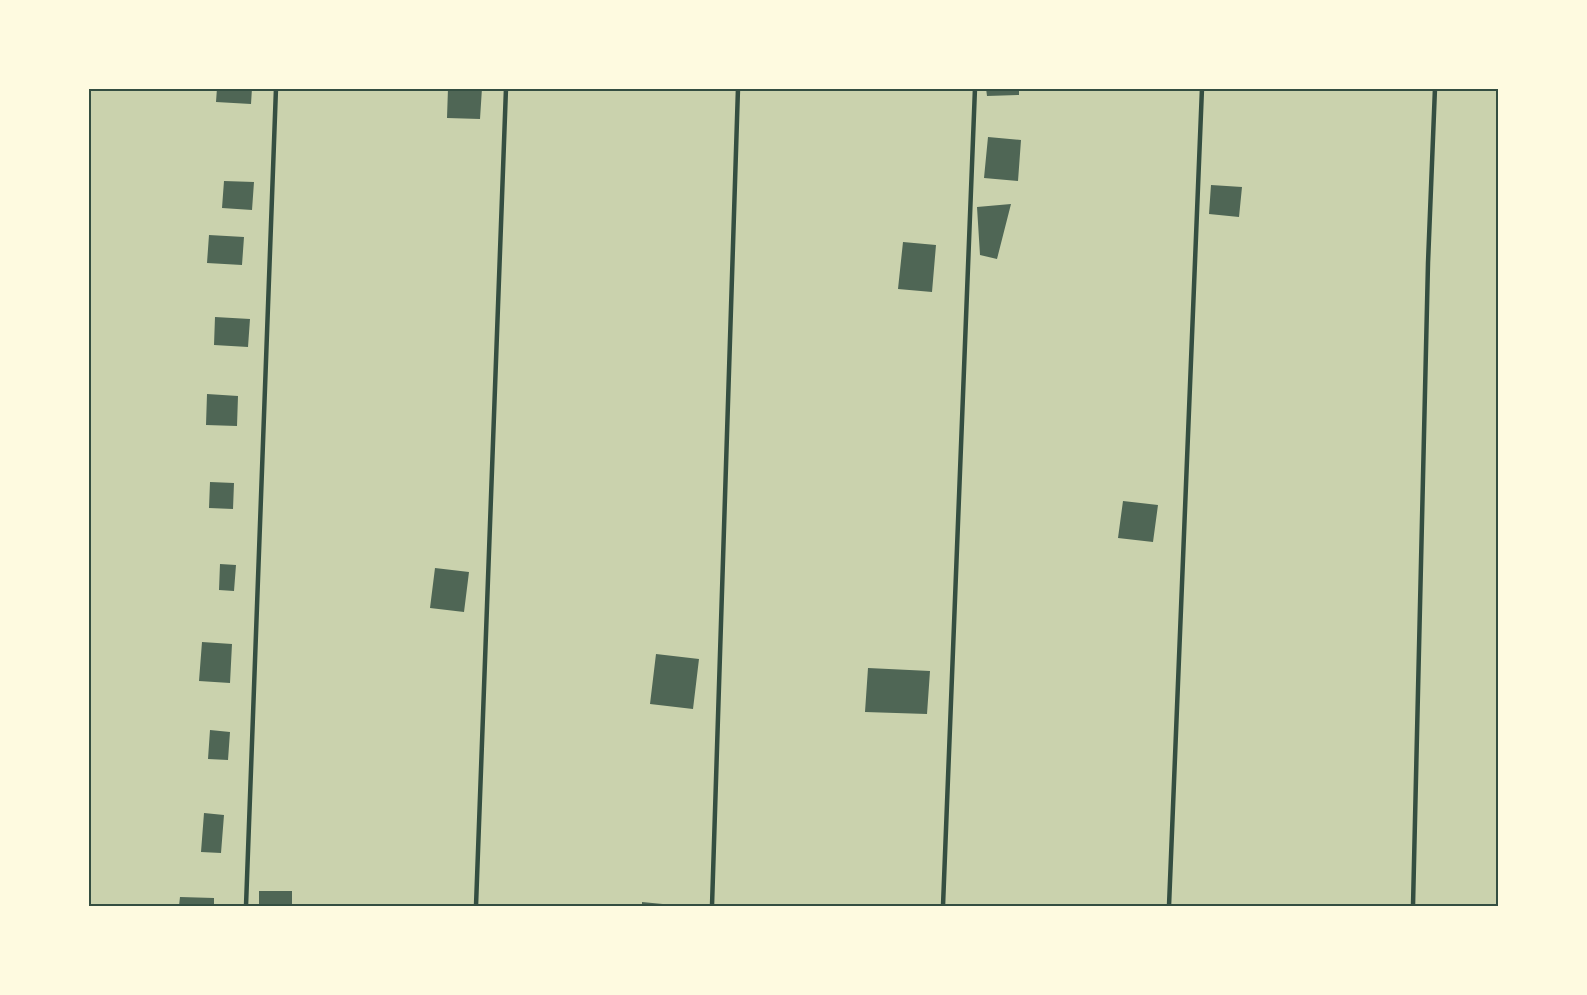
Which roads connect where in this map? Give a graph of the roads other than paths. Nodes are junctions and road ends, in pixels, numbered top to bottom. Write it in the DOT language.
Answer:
graph roads {
  1 [pos="276,88"];
  2 [pos="506,88"];
  3 [pos="738,88"];
  4 [pos="975,88"];
  5 [pos="1202,88"];
  6 [pos="1436,88"];
  7 [pos="246,906"];
  8 [pos="476,906"];
  9 [pos="712,906"];
  10 [pos="943,906"];
  11 [pos="1169,906"];
  12 [pos="1413,906"];
  1 -- 7 [label="lane"];
  2 -- 8 [label="lane"];
  3 -- 9 [label="lane"];
  4 -- 10 [label="lane"];
  5 -- 11 [label="lane"];
  6 -- 12 [label="lane"];
}
